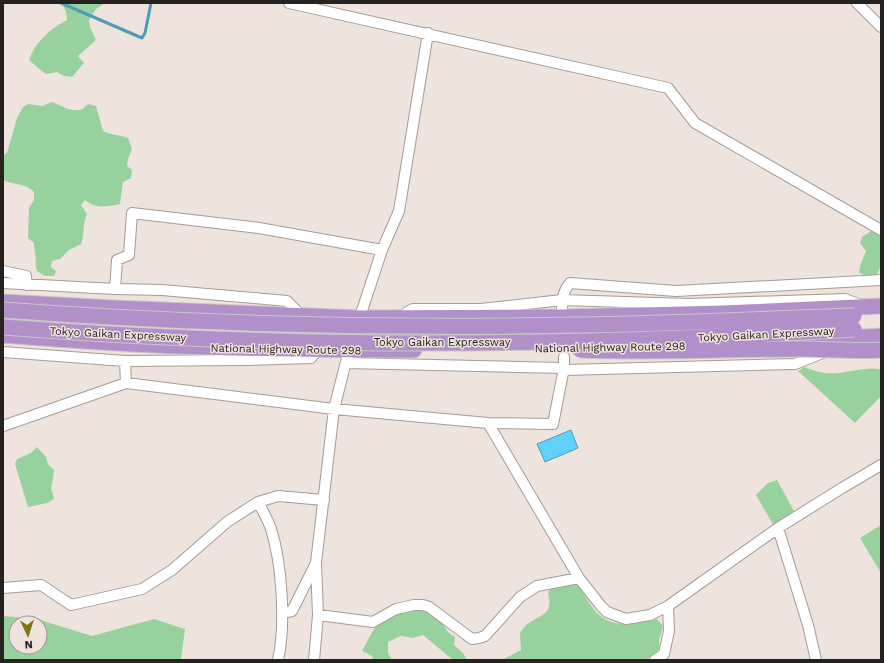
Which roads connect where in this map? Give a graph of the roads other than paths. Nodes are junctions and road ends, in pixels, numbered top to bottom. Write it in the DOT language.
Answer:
graph roads {
  1 [pos="289,3"];
  2 [pos="857,3"];
  3 [pos="881,27"];
  4 [pos="428,33"];
  5 [pos="881,230"];
  6 [pos="382,250"];
  7 [pos="3,271"];
  8 [pos="881,280"];
  9 [pos="3,283"];
  10 [pos="27,285"];
  11 [pos="115,289"];
  12 [pos="3,295"];
  13 [pos="562,300"];
  14 [pos="3,302"];
  15 [pos="881,306"];
  16 [pos="866,307"];
  17 [pos="3,310"];
  18 [pos="238,314"];
  19 [pos="562,314"];
  20 [pos="881,315"];
  21 [pos="302,316"];
  22 [pos="360,318"];
  23 [pos="402,318"];
  24 [pos="3,327"];
  25 [pos="881,328"];
  26 [pos="3,335"];
  27 [pos="874,337"];
  28 [pos="3,342"];
  29 [pos="470,343"];
  30 [pos="175,346"];
  31 [pos="318,350"];
  32 [pos="881,350"];
  33 [pos="3,352"];
  34 [pos="348,357"];
  35 [pos="564,357"];
  36 [pos="125,361"];
  37 [pos="564,369"];
  38 [pos="126,383"];
  39 [pos="334,409"];
  40 [pos="488,423"];
  41 [pos="3,426"];
  42 [pos="881,465"];
  43 [pos="324,500"];
  44 [pos="258,502"];
  45 [pos="778,528"];
  46 [pos="316,563"];
  47 [pos="579,578"];
  48 [pos="3,588"];
  49 [pos="668,606"];
  50 [pos="282,613"];
  51 [pos="318,615"];
  52 [pos="278,660"];
  53 [pos="314,660"];
  54 [pos="655,660"];
  55 [pos="816,660"];
  1 -- 4 [label="street"];
  2 -- 3 [label="street"];
  4 -- 5 [label="street"];
  4 -- 6 [label="street"];
  6 -- 11 [label="street"];
  6 -- 22 [label="street"];
  7 -- 10 [label="street"];
  8 -- 13 [label="street"];
  9 -- 10 [label="street"];
  10 -- 11 [label="street"];
  11 -- 21 [label="street"];
  12 -- 18 [label="highway"];
  13 -- 16 [label="street"];
  13 -- 19 [label="street"];
  13 -- 23 [label="street"];
  14 -- 18 [label="highway"];
  15 -- 16 [label="highway"];
  16 -- 23 [label="highway"];
  17 -- 20 [label="highway, Tokyo Gaikan Expressway, bridge"];
  18 -- 21 [label="highway"];
  21 -- 22 [label="highway"];
  22 -- 23 [label="highway"];
  22 -- 34 [label="street"];
  24 -- 29 [label="highway, Tokyo Gaikan Expressway, bridge"];
  25 -- 29 [label="highway, Tokyo Gaikan Expressway, bridge"];
  26 -- 30 [label="highway, National Highway Route 298"];
  27 -- 34 [label="highway, National Highway Route 298"];
  27 -- 37 [label="street"];
  28 -- 30 [label="highway"];
  29 -- 32 [label="highway, bridge"];
  30 -- 31 [label="highway, National Highway Route 298"];
  31 -- 34 [label="highway, National Highway Route 298"];
  31 -- 36 [label="street"];
  33 -- 36 [label="street"];
  34 -- 37 [label="street"];
  34 -- 39 [label="street"];
  35 -- 37 [label="street"];
  36 -- 38 [label="street"];
  37 -- 40 [label="street"];
  38 -- 39 [label="street"];
  38 -- 41 [label="street"];
  39 -- 40 [label="street"];
  39 -- 43 [label="street"];
  40 -- 47 [label="street"];
  42 -- 45 [label="street"];
  43 -- 44 [label="street"];
  43 -- 46 [label="street"];
  44 -- 48 [label="street"];
  44 -- 50 [label="street"];
  45 -- 49 [label="street"];
  45 -- 55 [label="street"];
  46 -- 50 [label="street"];
  46 -- 51 [label="street"];
  47 -- 49 [label="street"];
  47 -- 51 [label="street"];
  49 -- 54 [label="street"];
  50 -- 52 [label="street"];
  51 -- 53 [label="street"];
}
